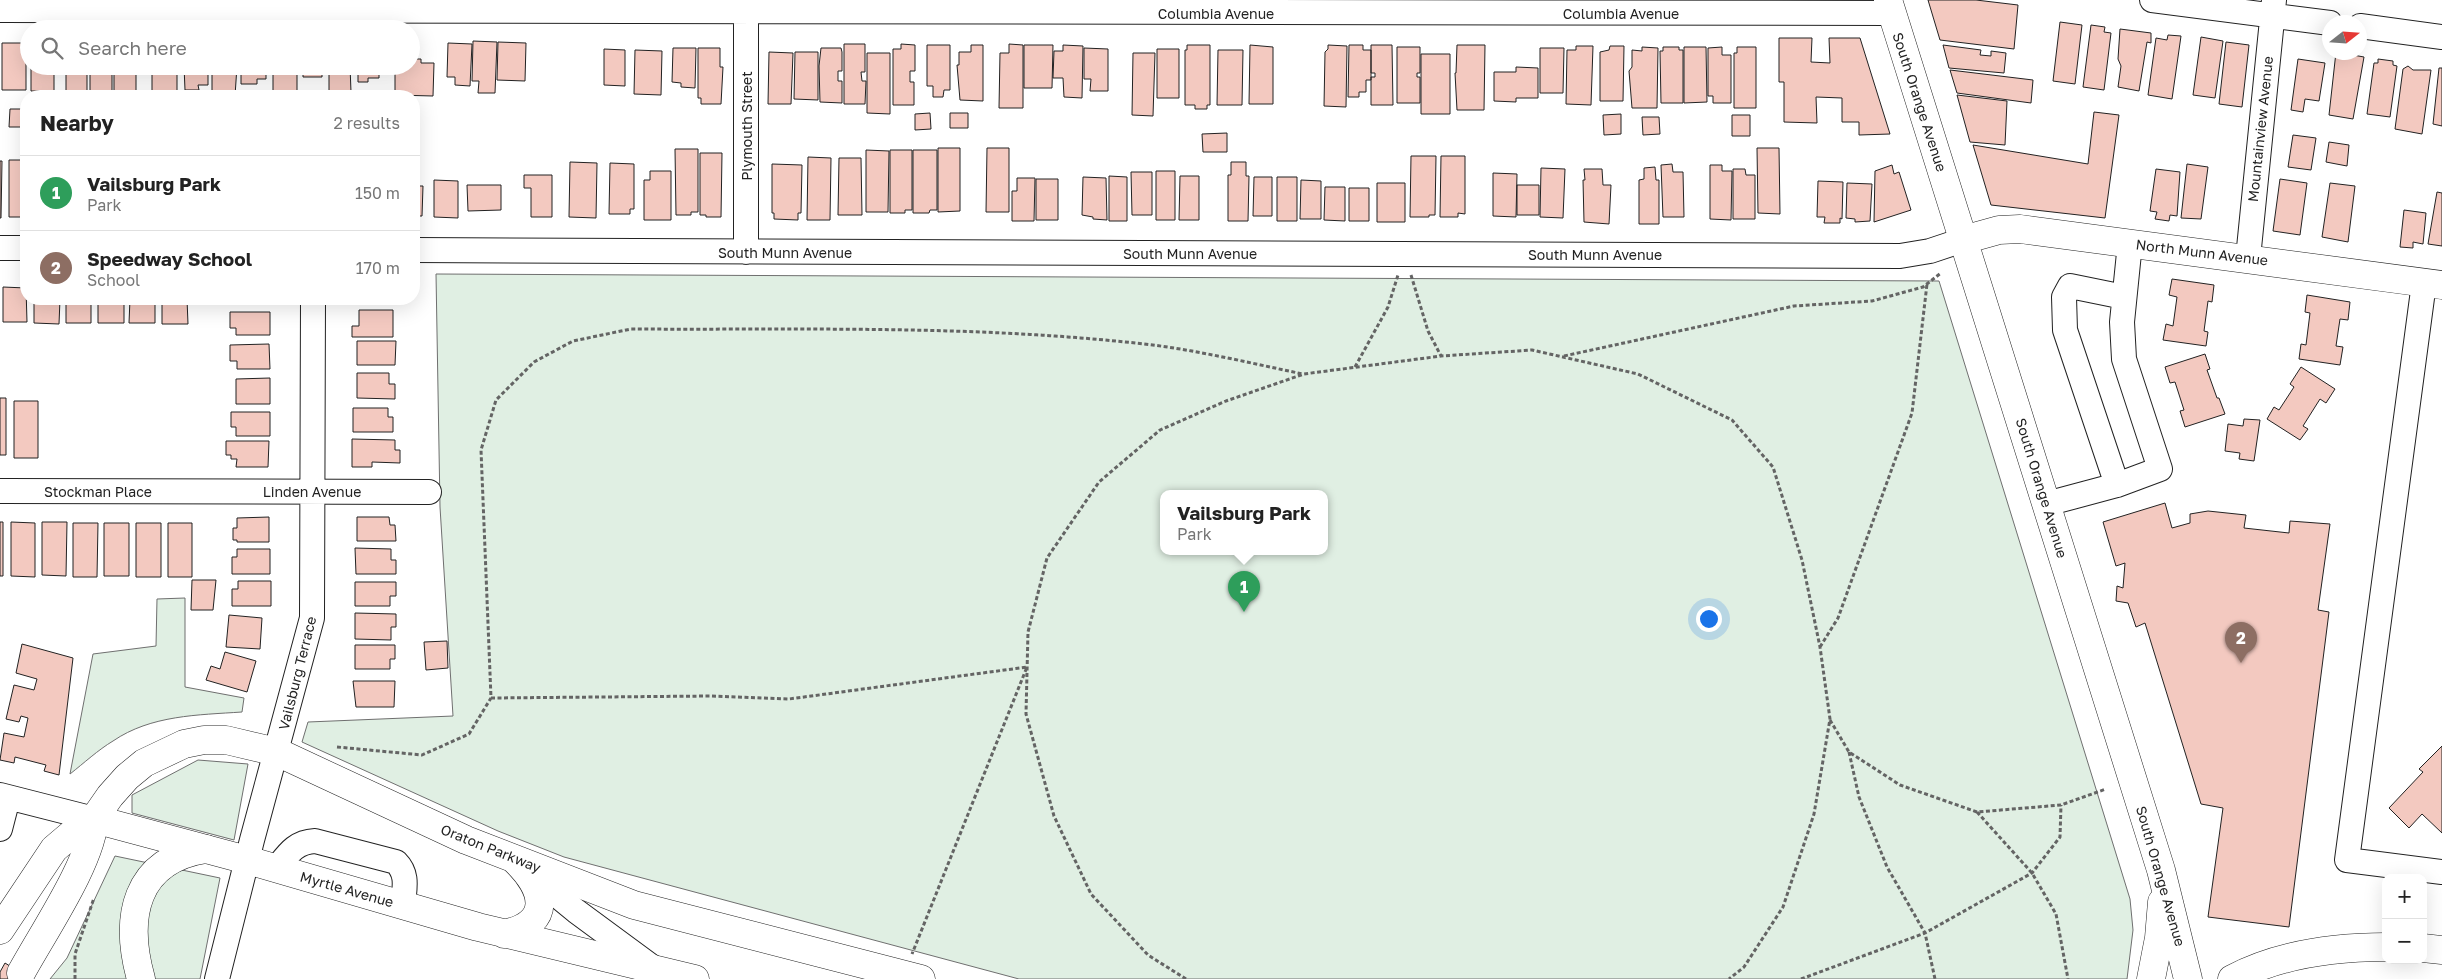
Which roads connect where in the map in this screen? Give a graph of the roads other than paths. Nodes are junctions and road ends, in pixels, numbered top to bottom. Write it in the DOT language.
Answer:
graph roads {
  1 [pos="2152,0"];
  2 [pos="746,6"];
  3 [pos="1741,7"];
  4 [pos="1890,7"];
  5 [pos="2273,8"];
  6 [pos="0,10"];
  7 [pos="2322,21"];
  8 [pos="2367,27"];
  9 [pos="2442,37"];
  10 [pos="1963,240"];
  11 [pos="2130,243"];
  12 [pos="0,248"];
  13 [pos="20,248"];
  14 [pos="420,250"];
  15 [pos="746,252"];
  16 [pos="2248,258"];
  17 [pos="2433,284"];
  18 [pos="2124,297"];
  19 [pos="313,305"];
  20 [pos="2117,485"];
  21 [pos="0,491"];
  22 [pos="196,491"];
  23 [pos="313,491"];
  24 [pos="429,492"];
  25 [pos="2046,504"];
  26 [pos="277,752"];
  27 [pos="4,796"];
  28 [pos="94,819"];
  29 [pos="0,829"];
  30 [pos="206,849"];
  31 [pos="512,857"];
  32 [pos="247,860"];
  33 [pos="276,869"];
  34 [pos="2161,870"];
  35 [pos="2442,872"];
  36 [pos="403,906"];
  37 [pos="0,930"];
  38 [pos="504,934"];
  39 [pos="2382,947"];
  40 [pos="2427,948"];
  41 [pos="2442,950"];
  42 [pos="656,969"];
  43 [pos="21,973"];
  44 [pos="912,977"];
  45 [pos="141,979"];
  46 [pos="217,979"];
  47 [pos="695,979"];
  48 [pos="2151,979"];
  49 [pos="2188,979"];
  50 [pos="2232,979"];
  1 -- 5 [label="street"];
  2 -- 3 [label="street, Columbia Avenue"];
  2 -- 6 [label="street, Columbia Avenue"];
  2 -- 15 [label="street, Plymouth Street"];
  3 -- 4 [label="street, Columbia Avenue"];
  4 -- 10 [label="main road, South Orange Avenue"];
  5 -- 7 [label="street"];
  5 -- 16 [label="street, Mountainview Avenue"];
  8 -- 9 [label="street"];
  10 -- 11 [label="main road, North Munn Avenue"];
  10 -- 15 [label="street, South Munn Avenue"];
  10 -- 25 [label="main road, South Orange Avenue"];
  11 -- 16 [label="main road, North Munn Avenue"];
  11 -- 18 [label="street"];
  12 -- 13 [label="street"];
  14 -- 15 [label="street, South Munn Avenue"];
  16 -- 17 [label="main road, North Munn Avenue"];
  17 -- 35 [label="street"];
  18 -- 20 [label="street"];
  18 -- 20 [label="street"];
  19 -- 23 [label="street, Vailsburg Terrace"];
  20 -- 25 [label="street"];
  21 -- 22 [label="street, Stockman Place"];
  22 -- 23 [label="street, Linden Avenue"];
  23 -- 24 [label="street, Linden Avenue"];
  23 -- 26 [label="street, Vailsburg Terrace"];
  25 -- 34 [label="main road, South Orange Avenue"];
  26 -- 28 [label="main road, Oraton Parkway"];
  26 -- 31 [label="main road, Oraton Parkway"];
  26 -- 32 [label="street, Vailsburg Terrace"];
  27 -- 28 [label="street, Myrtle Avenue"];
  27 -- 29 [label="street"];
  28 -- 30 [label="main road, Myrtle Avenue"];
  28 -- 37 [label="main road"];
  28 -- 43 [label="main road"];
  30 -- 32 [label="main road, Myrtle Avenue"];
  30 -- 45 [label="main road"];
  31 -- 38 [label="main road"];
  31 -- 42 [label="street"];
  31 -- 44 [label="main road, Oraton Parkway"];
  32 -- 33 [label="main road, Myrtle Avenue"];
  32 -- 46 [label="street, Vailsburg Terrace"];
  33 -- 36 [label="main road, Myrtle Avenue"];
  33 -- 36 [label="street"];
  34 -- 48 [label="main road"];
  34 -- 49 [label="main road, South Orange Avenue"];
  36 -- 38 [label="main road, Myrtle Avenue"];
  38 -- 42 [label="main road, Myrtle Avenue"];
  39 -- 50 [label="main road"];
  40 -- 41 [label="main road"];
  42 -- 47 [label="main road, Myrtle Avenue"];
}
